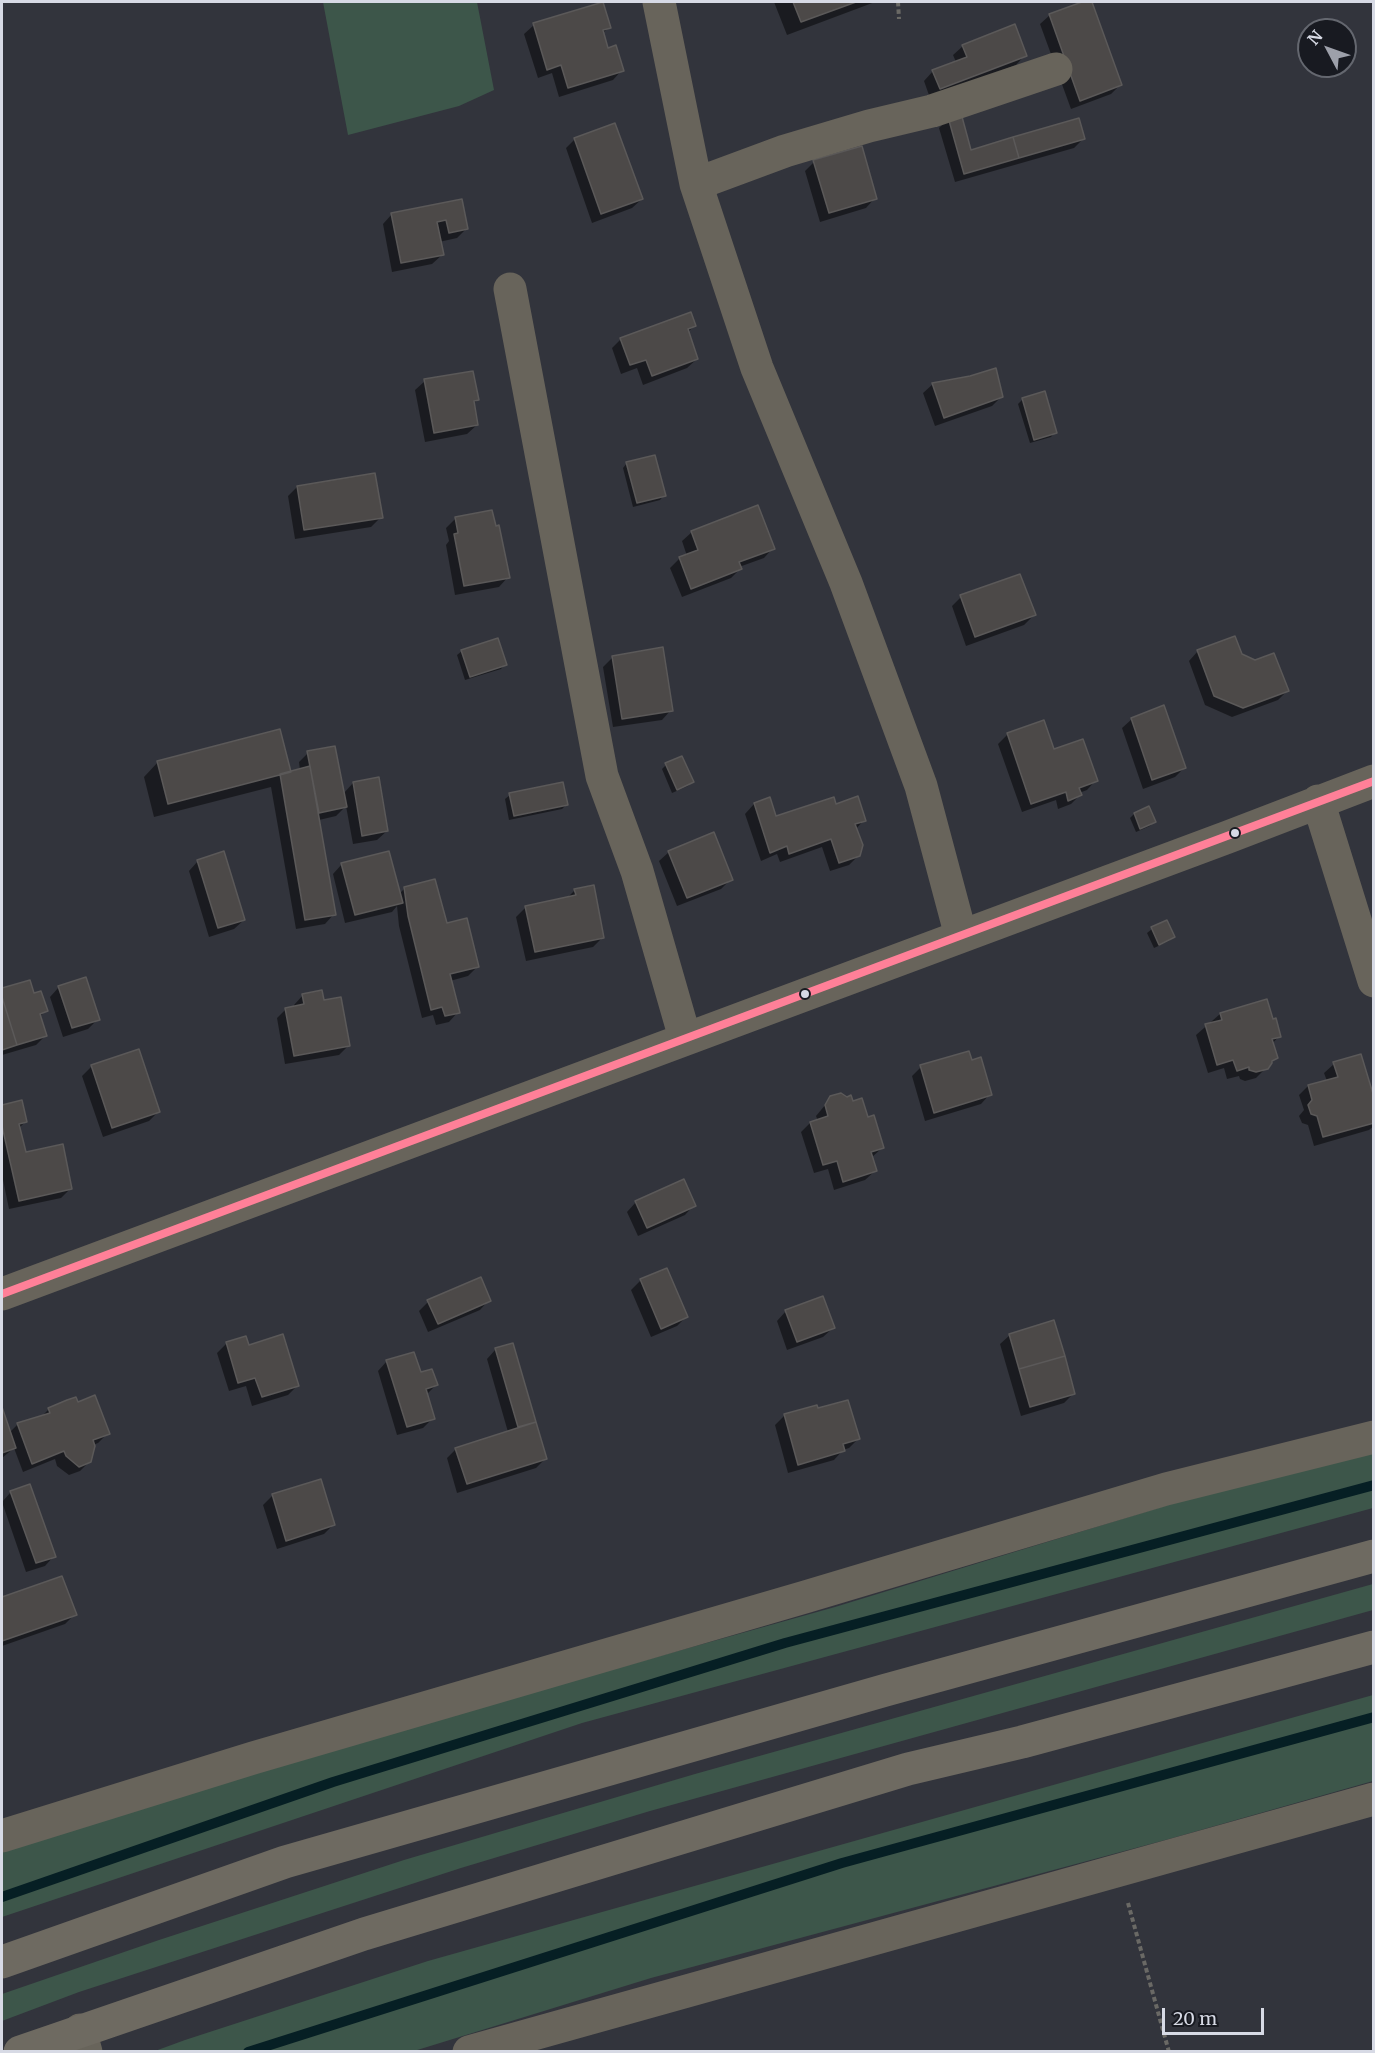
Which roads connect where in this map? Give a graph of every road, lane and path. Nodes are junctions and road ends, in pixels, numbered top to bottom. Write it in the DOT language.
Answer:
graph roads {
  1 [pos="658,2"];
  2 [pos="898,2"];
  3 [pos="899,19"];
  4 [pos="1056,69"];
  5 [pos="696,184"];
  6 [pos="510,289"];
  7 [pos="1374,781"];
  8 [pos="1318,801"];
  9 [pos="961,936"];
  10 [pos="1374,981"];
  11 [pos="685,1038"];
  12 [pos="2,1294"];
  13 [pos="1374,1437"];
  14 [pos="1374,1556"];
  15 [pos="1374,1647"];
  16 [pos="1374,1799"];
  17 [pos="2,1836"];
  18 [pos="1120,1870"];
  19 [pos="2,1962"];
  20 [pos="83,2041"];
  21 [pos="20,2052"];
  22 [pos="469,2052"];
  23 [pos="1169,2052"];
  1 -- 5 [label="street"];
  2 -- 3 [label="path"];
  4 -- 5 [label="street"];
  5 -- 9 [label="street"];
  6 -- 11 [label="street"];
  7 -- 8 [label="street"];
  8 -- 9 [label="street"];
  8 -- 10 [label="street"];
  9 -- 11 [label="street"];
  11 -- 12 [label="street"];
  13 -- 17 [label="street"];
  14 -- 19 [label="highway"];
  15 -- 20 [label="highway"];
  16 -- 18 [label="street"];
  18 -- 22 [label="street"];
  18 -- 23 [label="path"];
  20 -- 21 [label="highway"];
}
